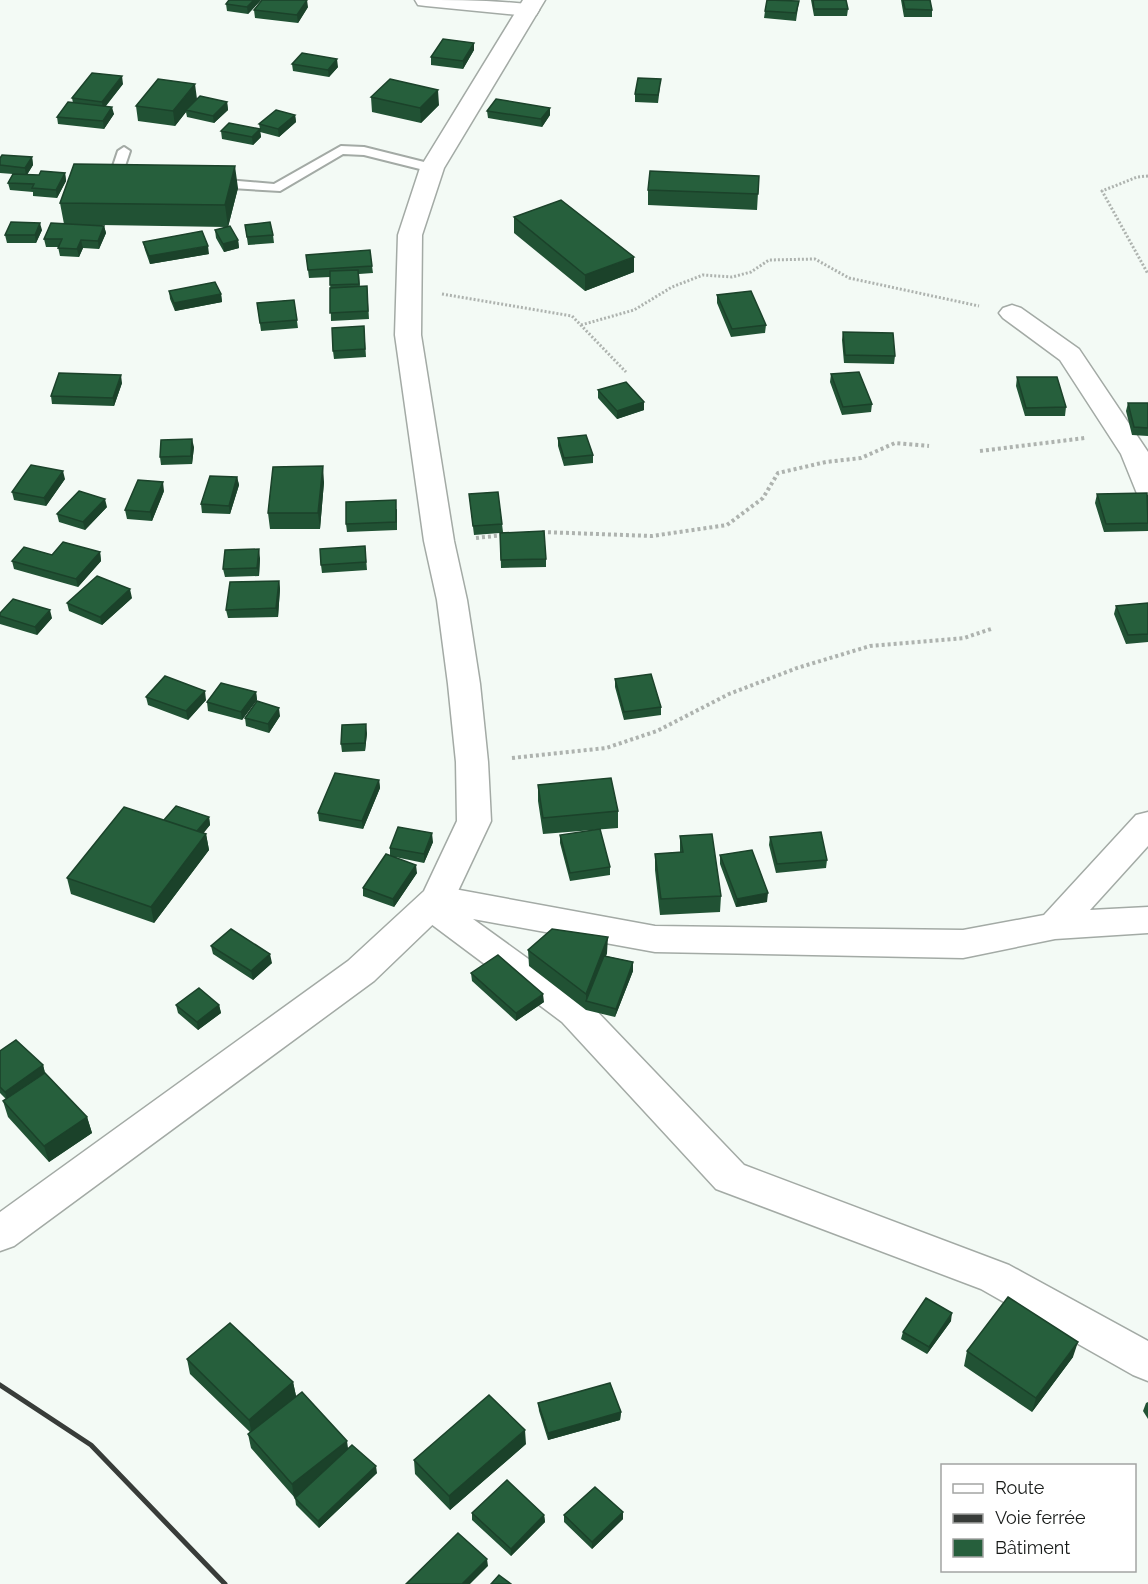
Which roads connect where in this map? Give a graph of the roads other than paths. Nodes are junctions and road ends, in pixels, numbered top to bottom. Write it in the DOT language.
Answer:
graph roads {
  1 [pos="426,0"];
  2 [pos="531,5"];
  3 [pos="124,151"];
  4 [pos="432,168"];
  5 [pos="139,177"];
  6 [pos="207,183"];
  7 [pos="1012,313"];
  8 [pos="1148,490"];
  9 [pos="1148,824"];
  10 [pos="434,902"];
  11 [pos="1148,920"];
  12 [pos="1055,926"];
  13 [pos="0,1234"];
  14 [pos="1148,1362"];
  1 -- 2 [label="main road"];
  2 -- 4 [label="main road"];
  3 -- 5 [label="lane"];
  4 -- 6 [label="lane"];
  4 -- 10 [label="main road"];
  7 -- 8 [label="main road"];
  9 -- 12 [label="main road"];
  10 -- 12 [label="main road"];
  10 -- 13 [label="main road"];
  10 -- 14 [label="main road"];
  11 -- 12 [label="main road"];
}
